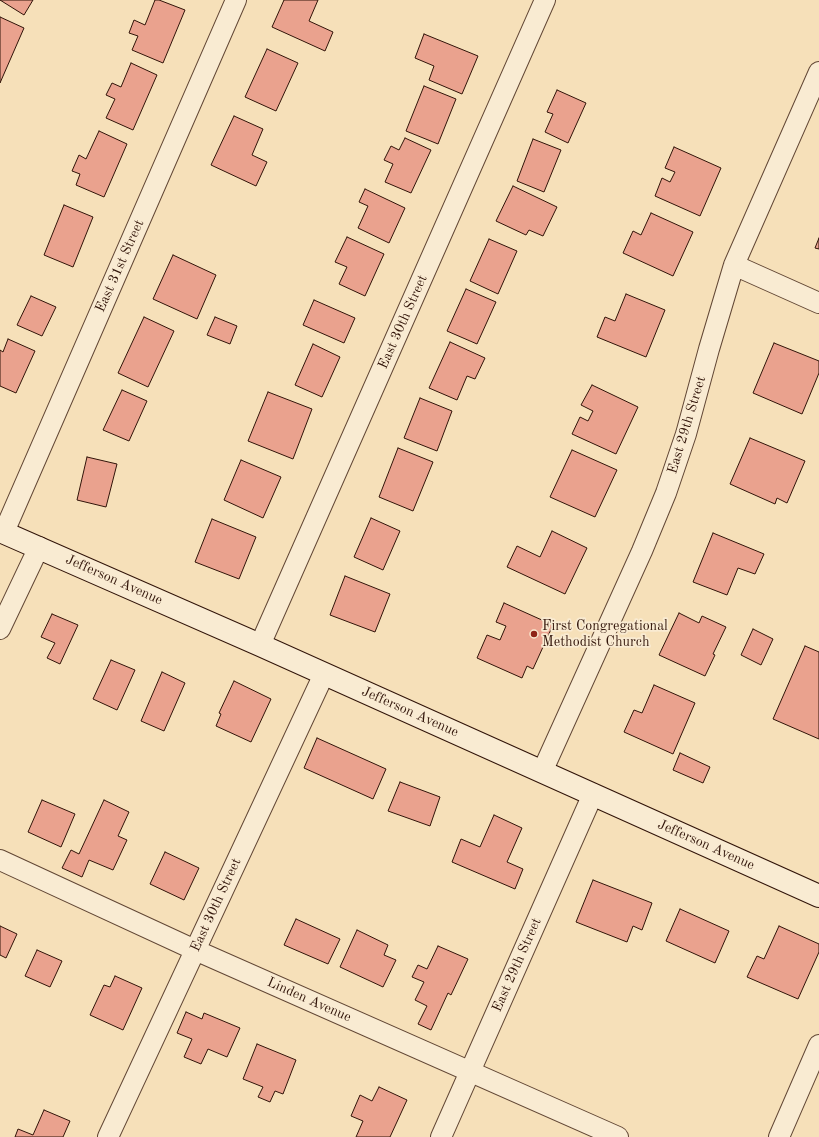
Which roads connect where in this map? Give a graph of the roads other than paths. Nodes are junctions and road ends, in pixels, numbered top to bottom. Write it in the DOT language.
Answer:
graph roads {
  1 [pos="236,0"];
  2 [pos="545,0"];
  3 [pos="819,72"];
  4 [pos="734,265"];
  5 [pos="819,303"];
  6 [pos="2,531"];
  7 [pos="39,547"];
  8 [pos="0,629"];
  9 [pos="260,645"];
  10 [pos="324,674"];
  11 [pos="542,772"];
  12 [pos="593,794"];
  13 [pos="0,860"];
  14 [pos="819,896"];
  15 [pos="195,950"];
  16 [pos="819,1045"];
  17 [pos="470,1071"];
  18 [pos="108,1137"];
  19 [pos="441,1137"];
  20 [pos="618,1137"];
  21 [pos="779,1137"];
  1 -- 6 [label="street, East 31st Street"];
  2 -- 9 [label="street, East 30th Street"];
  3 -- 4 [label="street, East 29th Street"];
  4 -- 5 [label="street"];
  4 -- 11 [label="street, East 29th Street"];
  6 -- 7 [label="main road, Jefferson Avenue"];
  7 -- 8 [label="street"];
  7 -- 9 [label="main road, Jefferson Avenue"];
  9 -- 10 [label="main road, Jefferson Avenue"];
  10 -- 11 [label="main road, Jefferson Avenue"];
  10 -- 15 [label="street, East 30th Street"];
  11 -- 12 [label="main road, Jefferson Avenue"];
  12 -- 14 [label="main road, Jefferson Avenue"];
  12 -- 17 [label="street, East 29th Street"];
  13 -- 15 [label="street, Linden Avenue"];
  15 -- 17 [label="street, Linden Avenue"];
  15 -- 18 [label="street, East 30th Street"];
  16 -- 21 [label="street"];
  17 -- 19 [label="street, East 29th Street"];
  17 -- 20 [label="street, Linden Avenue"];
}
